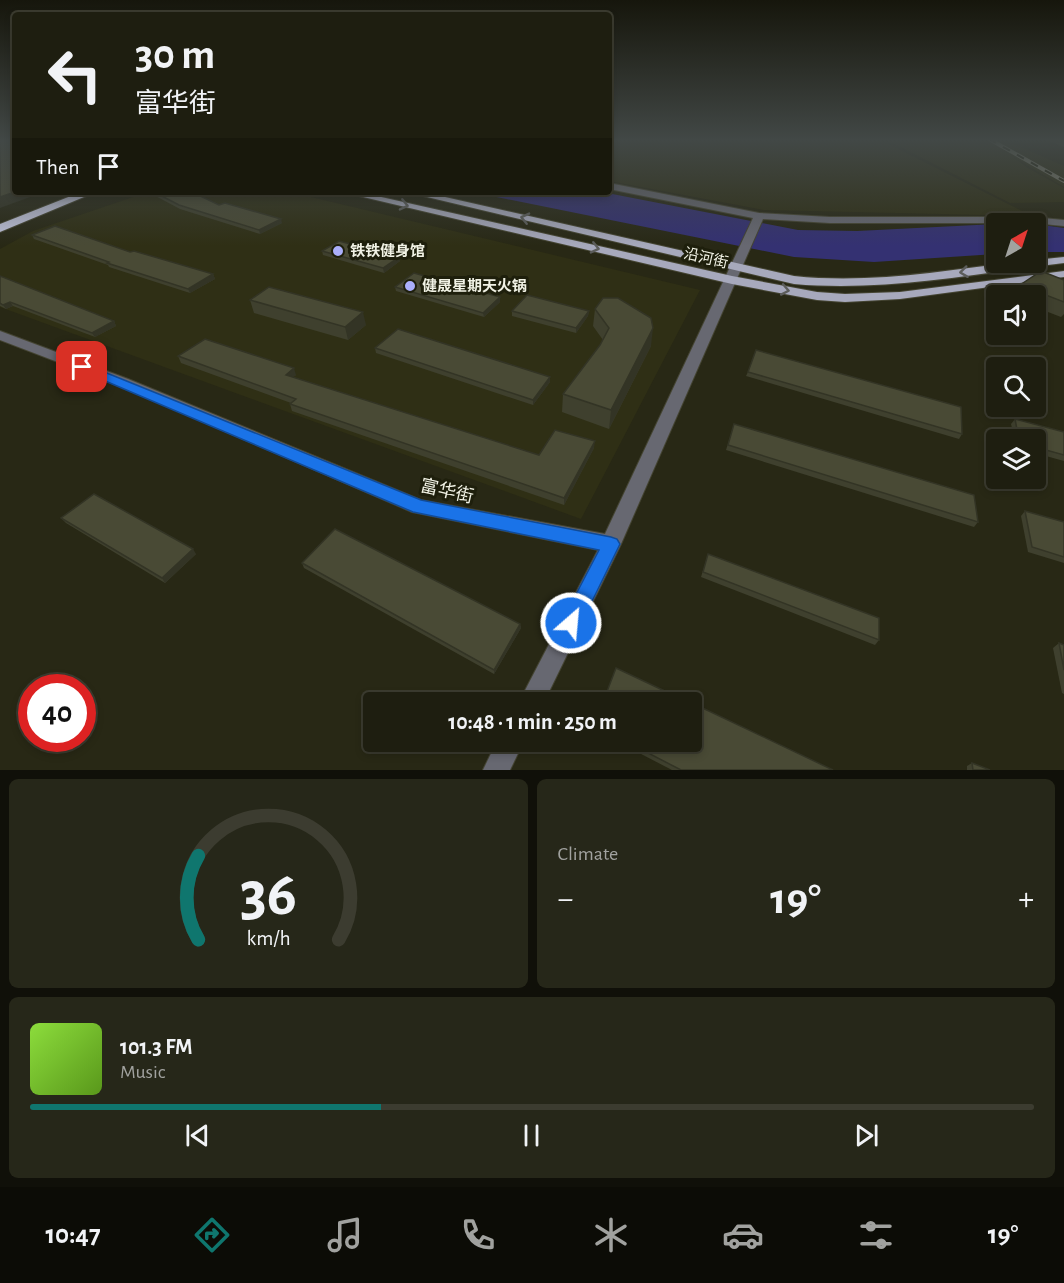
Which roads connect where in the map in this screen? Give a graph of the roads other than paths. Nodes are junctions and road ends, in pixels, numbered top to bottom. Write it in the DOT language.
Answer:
graph roads {
  1 [pos="612,187"];
  2 [pos="83,195"];
  3 [pos="363,195"];
  4 [pos="424,195"];
  5 [pos="759,216"];
  6 [pos="1064,223"];
  7 [pos="0,228"];
  8 [pos="1064,260"];
  9 [pos="738,267"];
  10 [pos="1064,274"];
  11 [pos="0,335"];
  12 [pos="611,544"];
  13 [pos="536,692"];
  14 [pos="505,752"];
  15 [pos="496,770"];
  1 -- 5 [label="street"];
  2 -- 7 [label="highway"];
  3 -- 9 [label="main road, 沿河街, one-way"];
  9 -- 4 [label="main road, 沿河街, one-way"];
  5 -- 6 [label="street"];
  5 -- 9 [label="street"];
  8 -- 9 [label="main road, 沿河街, one-way"];
  9 -- 10 [label="main road, 沿河街, one-way"];
  9 -- 12 [label="street"];
  11 -- 12 [label="street, 富华街"];
  12 -- 13 [label="street"];
  14 -- 15 [label="street"];
}
